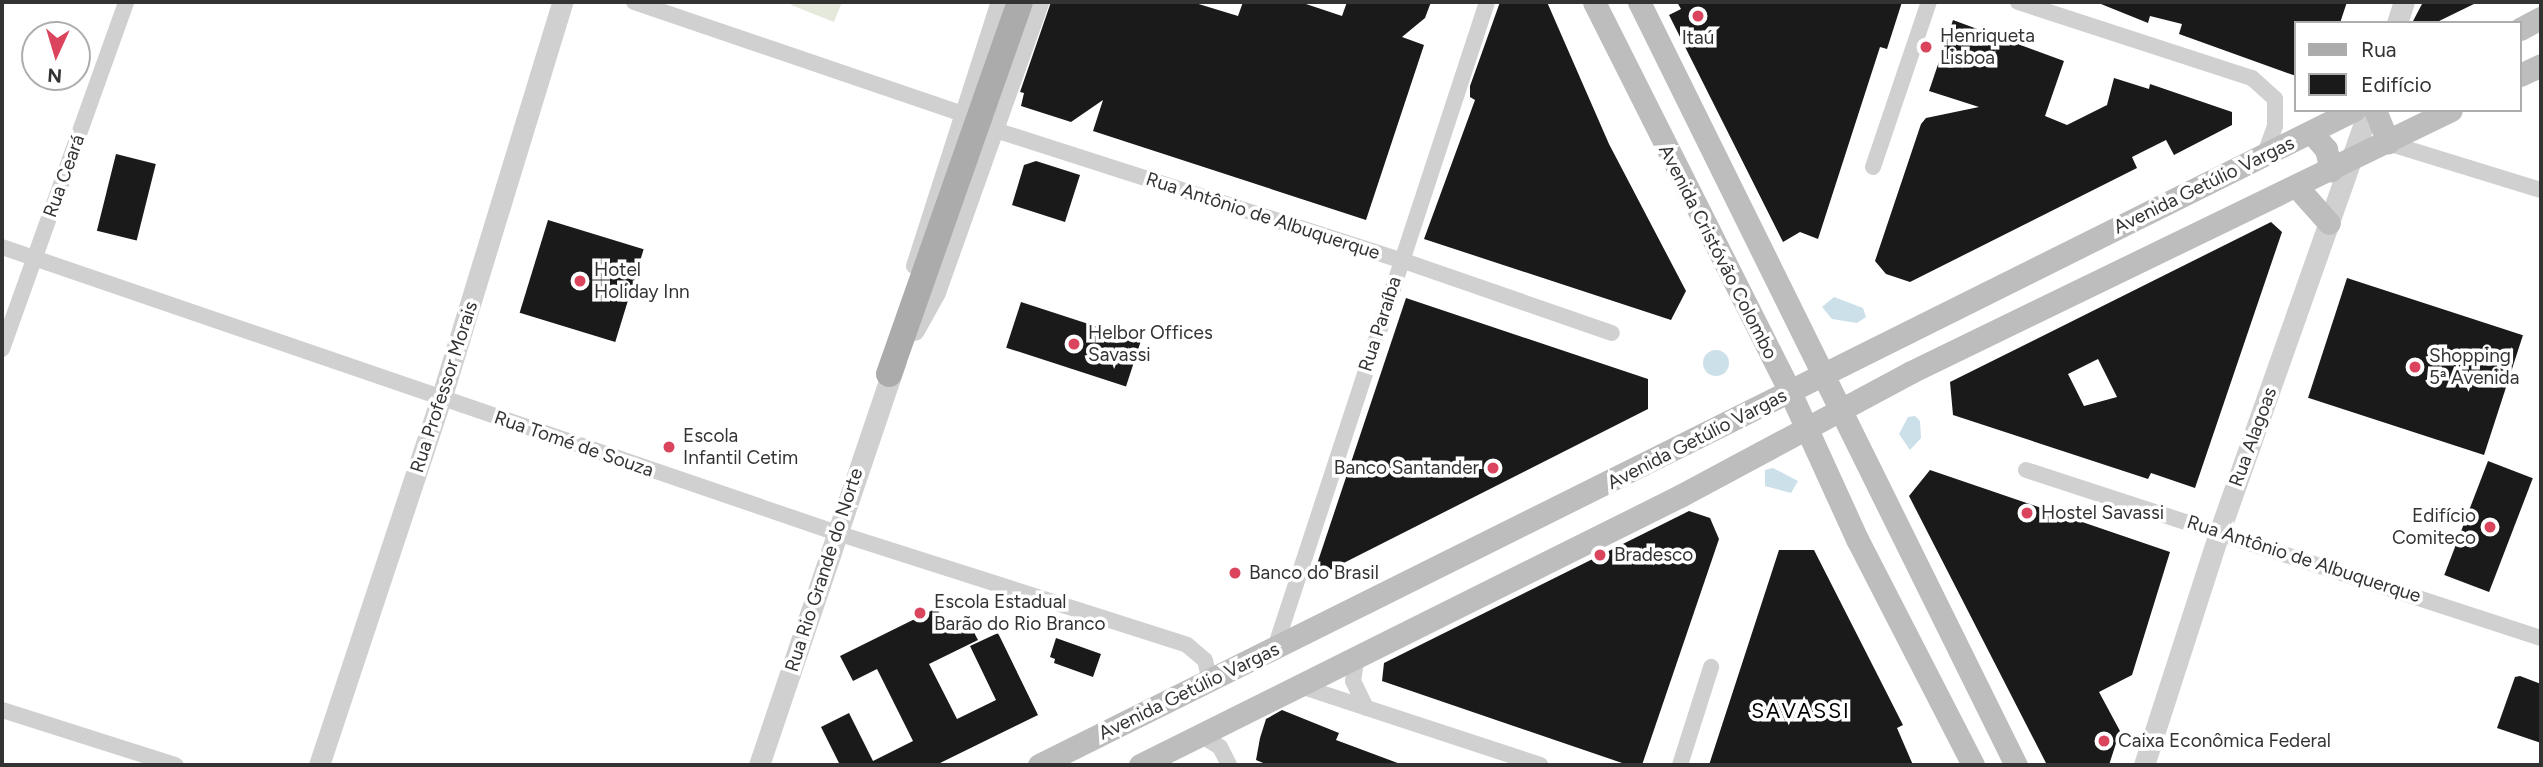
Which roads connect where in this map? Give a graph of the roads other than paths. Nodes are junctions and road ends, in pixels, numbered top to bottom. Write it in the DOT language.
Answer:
graph roads {
  1 [pos="125,2"];
  2 [pos="634,2"];
  3 [pos="999,2"];
  4 [pos="1020,2"];
  5 [pos="1038,2"];
  6 [pos="1487,2"];
  7 [pos="1594,2"];
  8 [pos="1639,2"];
  9 [pos="1929,2"];
  10 [pos="2018,2"];
  11 [pos="2404,2"];
  12 [pos="565,4"];
  13 [pos="2541,18"];
  14 [pos="2398,21"];
  15 [pos="2522,28"];
  16 [pos="2541,65"];
  17 [pos="2522,74"];
  18 [pos="2350,112"];
  19 [pos="2368,112"];
  20 [pos="2376,112"];
  21 [pos="2447,112"];
  22 [pos="960,113"];
  23 [pos="992,129"];
  24 [pos="2311,132"];
  25 [pos="2388,142"];
  26 [pos="2265,154"];
  27 [pos="2341,165"];
  28 [pos="1873,167"];
  29 [pos="2297,187"];
  30 [pos="2541,190"];
  31 [pos="2329,223"];
  32 [pos="2,247"];
  33 [pos="34,258"];
  34 [pos="1401,260"];
  35 [pos="1612,333"];
  36 [pos="2,349"];
  37 [pos="889,374"];
  38 [pos="1825,375"];
  39 [pos="1790,392"];
  40 [pos="441,399"];
  41 [pos="1840,408"];
  42 [pos="1804,426"];
  43 [pos="2026,470"];
  44 [pos="2220,530"];
  45 [pos="836,533"];
  46 [pos="2541,638"];
  47 [pos="1275,648"];
  48 [pos="1357,656"];
  49 [pos="1711,667"];
  50 [pos="1210,681"];
  51 [pos="1297,685"];
  52 [pos="1366,708"];
  53 [pos="2,709"];
  54 [pos="1200,735"];
  55 [pos="175,765"];
  56 [pos="319,765"];
  57 [pos="759,765"];
  58 [pos="1039,765"];
  59 [pos="1140,765"];
  60 [pos="1229,765"];
  61 [pos="1540,765"];
  62 [pos="1680,765"];
  63 [pos="1973,765"];
  64 [pos="2016,765"];
  65 [pos="2144,765"];
  1 -- 33 [label="street, Rua Ceará"];
  2 -- 22 [label="street"];
  3 -- 22 [label="street, Rua Rio Grande do Norte"];
  4 -- 37 [label="main road"];
  5 -- 23 [label="street, Rua Rio Grande do Norte"];
  6 -- 34 [label="street, Rua Paraíba"];
  7 -- 39 [label="main road, Avenida Cristóvão Colombo"];
  8 -- 38 [label="main road, Avenida Cristóvão Colombo"];
  9 -- 28 [label="street"];
  10 -- 26 [label="street"];
  11 -- 14 [label="street"];
  12 -- 40 [label="street, Rua Professor Morais"];
  13 -- 15 [label="main road"];
  16 -- 17 [label="main road"];
  18 -- 24 [label="main road, Avenida Getúlio Vargas"];
  19 -- 27 [label="street, Rua Alagoas"];
  20 -- 25 [label="main road"];
  21 -- 25 [label="main road, Avenida Getúlio Vargas"];
  22 -- 37 [label="street, Rua Rio Grande do Norte"];
  23 -- 34 [label="street, Rua Antônio de Albuquerque"];
  23 -- 37 [label="street, Rua Rio Grande do Norte"];
  24 -- 26 [label="main road, Avenida Getúlio Vargas"];
  24 -- 27 [label="main road"];
  25 -- 27 [label="main road, Avenida Getúlio Vargas"];
  25 -- 30 [label="street"];
  26 -- 38 [label="main road, Avenida Getúlio Vargas"];
  27 -- 29 [label="main road, Avenida Getúlio Vargas"];
  27 -- 31 [label="street, Rua Alagoas"];
  29 -- 31 [label="main road"];
  29 -- 41 [label="main road, Avenida Getúlio Vargas"];
  31 -- 44 [label="street, Rua Alagoas"];
  32 -- 33 [label="street, Rua Tomé de Souza"];
  33 -- 36 [label="street, Rua Ceará"];
  33 -- 40 [label="street, Rua Tomé de Souza"];
  34 -- 35 [label="street, Rua Antônio de Albuquerque"];
  34 -- 47 [label="street, Rua Paraíba"];
  37 -- 45 [label="street, Rua Rio Grande do Norte"];
  38 -- 39 [label="main road, Avenida Getúlio Vargas"];
  38 -- 41 [label="main road, Avenida Cristóvão Colombo"];
  39 -- 42 [label="main road, Avenida Cristóvão Colombo"];
  39 -- 47 [label="main road, Avenida Getúlio Vargas"];
  40 -- 45 [label="street, Rua Tomé de Souza"];
  40 -- 56 [label="street, Rua Professor Morais"];
  41 -- 42 [label="main road, Avenida Getúlio Vargas"];
  41 -- 64 [label="main road, Avenida Cristóvão Colombo"];
  42 -- 48 [label="main road, Avenida Getúlio Vargas"];
  42 -- 63 [label="main road, Avenida Cristóvão Colombo"];
  43 -- 44 [label="street, Rua Antônio de Albuquerque"];
  44 -- 46 [label="street, Rua Antônio de Albuquerque"];
  44 -- 65 [label="street, Rua Alagoas"];
  45 -- 50 [label="street, Rua Tomé de Souza"];
  45 -- 57 [label="street, Rua Rio Grande do Norte"];
  47 -- 50 [label="main road, Avenida Getúlio Vargas"];
  48 -- 51 [label="main road, Avenida Getúlio Vargas"];
  48 -- 52 [label="street"];
  49 -- 62 [label="street"];
  50 -- 58 [label="main road, Avenida Getúlio Vargas"];
  51 -- 52 [label="street"];
  51 -- 54 [label="main road, Avenida Getúlio Vargas"];
  52 -- 61 [label="street"];
  53 -- 55 [label="street"];
  54 -- 59 [label="main road, Avenida Getúlio Vargas"];
  54 -- 60 [label="street"];
}
